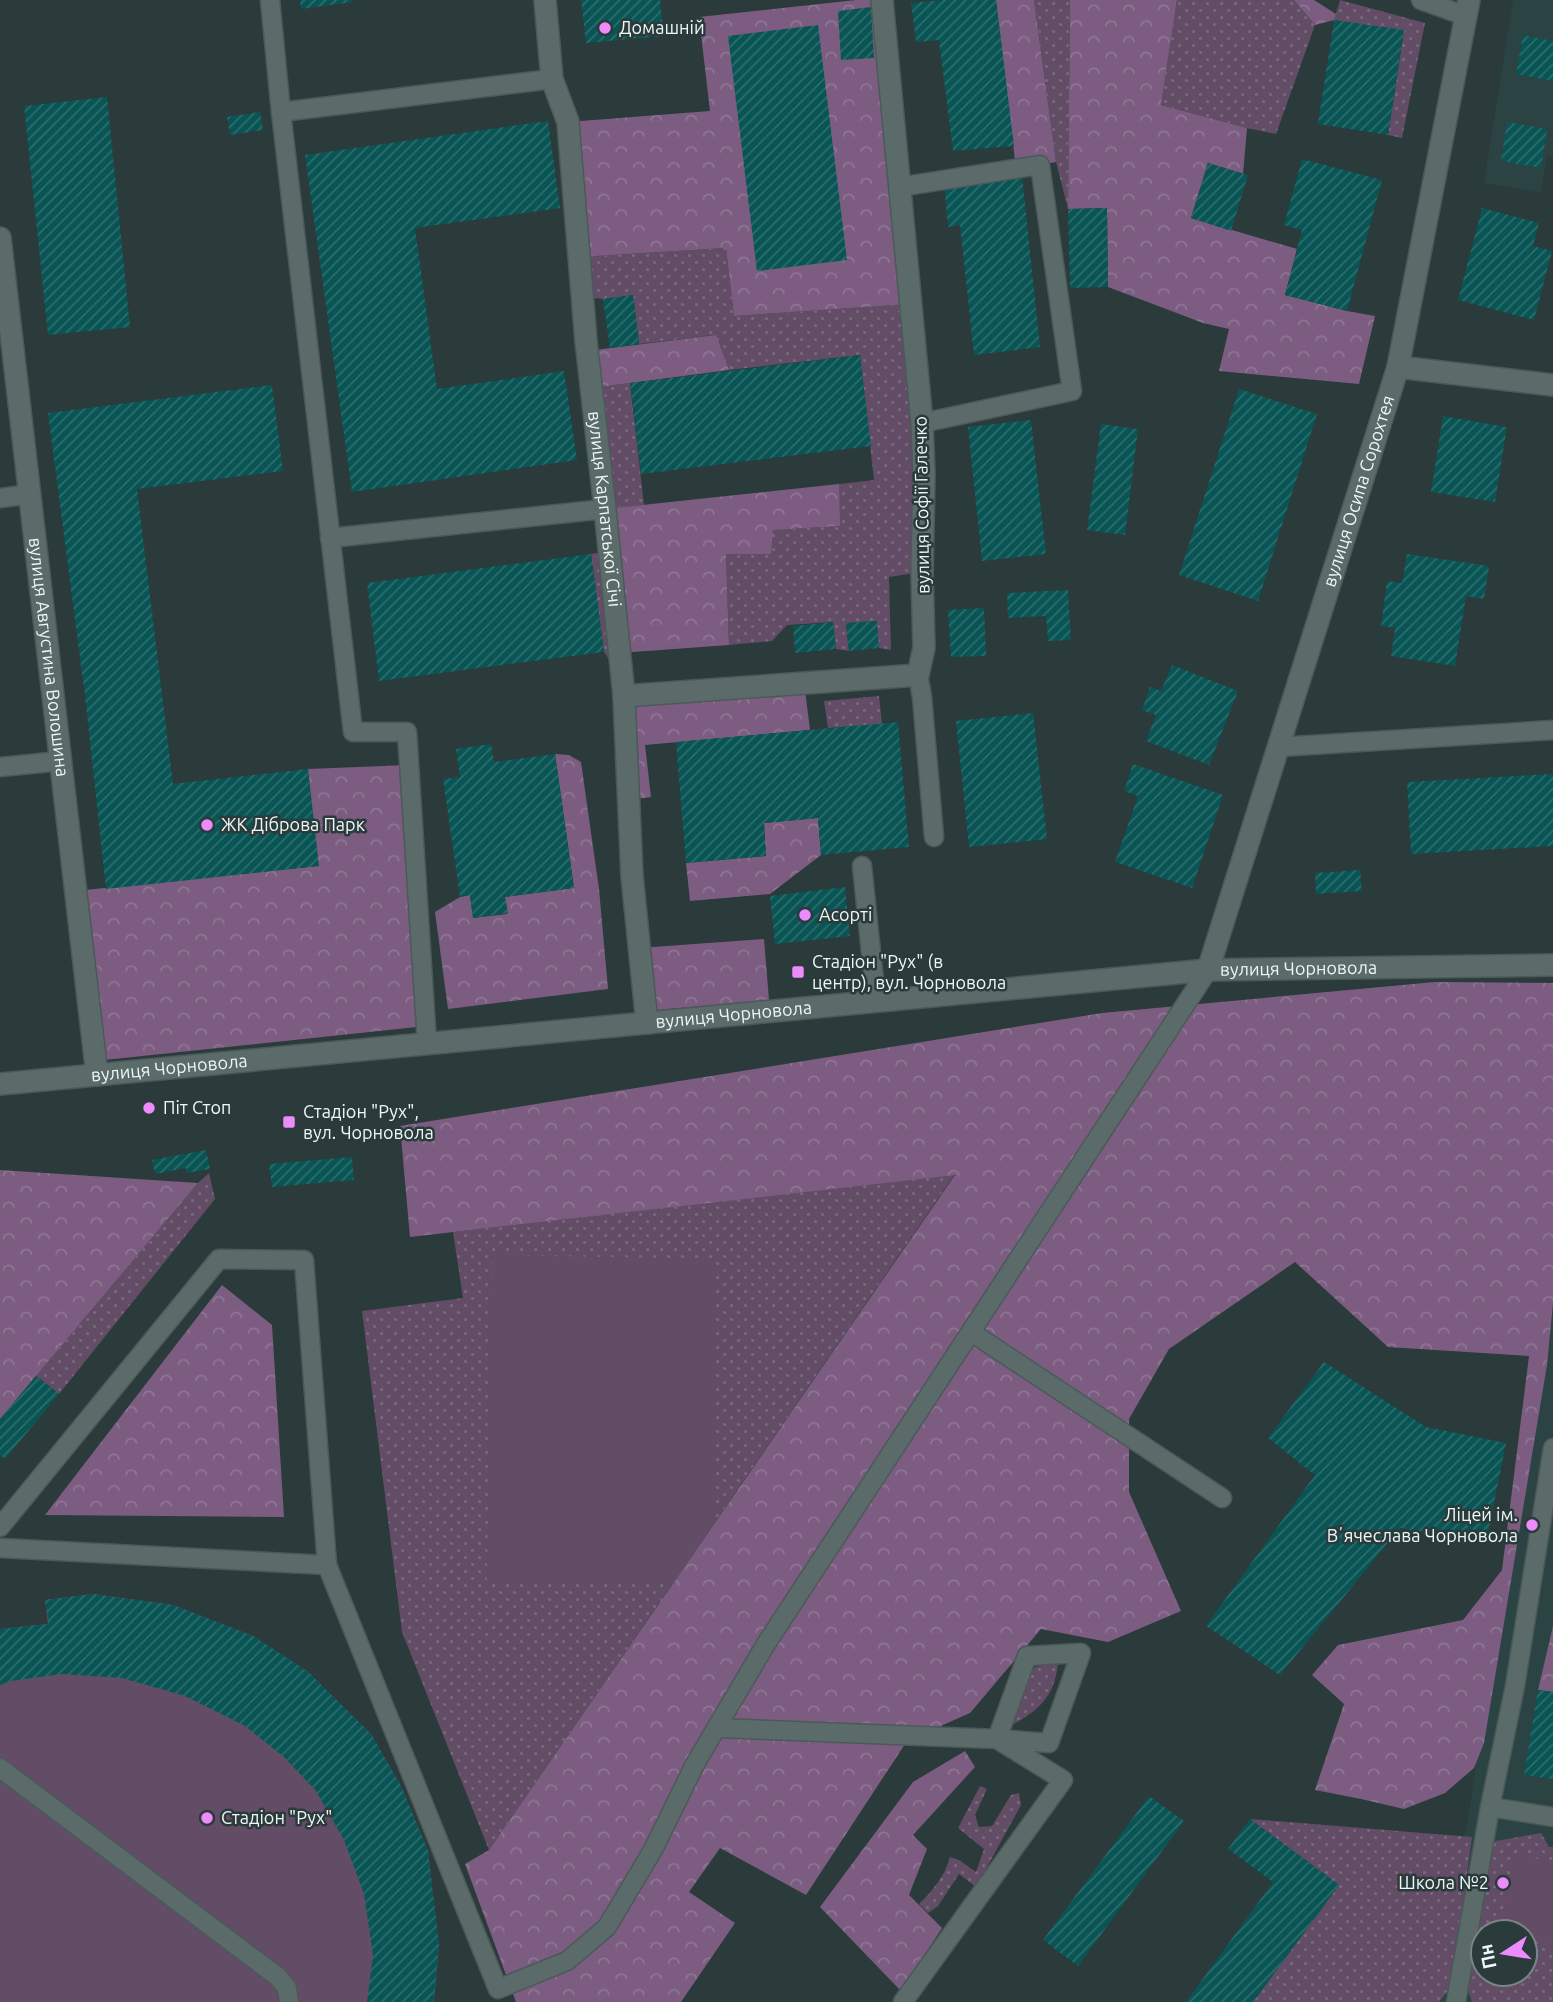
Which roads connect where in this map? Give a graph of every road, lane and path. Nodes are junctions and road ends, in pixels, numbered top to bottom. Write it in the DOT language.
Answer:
graph roads {
  1 [pos="270,0"];
  2 [pos="545,0"];
  3 [pos="882,0"];
  4 [pos="1421,0"];
  5 [pos="1467,8"];
  6 [pos="552,79"];
  7 [pos="281,112"];
  8 [pos="899,187"];
  9 [pos="0,239"];
  10 [pos="3,290"];
  11 [pos="1398,367"];
  12 [pos="1553,385"];
  13 [pos="922,423"];
  14 [pos="30,494"];
  15 [pos="0,498"];
  16 [pos="605,509"];
  17 [pos="330,538"];
  18 [pos="918,675"];
  19 [pos="624,696"];
  20 [pos="1553,730"];
  21 [pos="1278,747"];
  22 [pos="61,761"];
  23 [pos="0,768"];
  24 [pos="934,837"];
  25 [pos="862,866"];
  26 [pos="1553,965"];
  27 [pos="1208,970"];
  28 [pos="876,1000"];
  29 [pos="648,1023"];
  30 [pos="428,1044"];
  31 [pos="97,1075"];
  32 [pos="0,1084"];
  33 [pos="971,1332"];
  34 [pos="1553,1448"];
  35 [pos="1222,1498"];
  36 [pos="0,1527"];
  37 [pos="0,1548"];
  38 [pos="327,1565"];
  39 [pos="717,1728"];
  40 [pos="997,1739"];
  41 [pos="0,1768"];
  42 [pos="1490,1807"];
  43 [pos="1553,1817"];
  44 [pos="289,2002"];
  45 [pos="903,2002"];
  46 [pos="1456,2002"];
  1 -- 7 [label="lane"];
  2 -- 6 [label="street, вулиця Карпатської Січі"];
  3 -- 8 [label="street, вулиця Софії Галечко"];
  4 -- 5 [label="lane"];
  5 -- 11 [label="street, вулиця Осипа Сорохтея"];
  6 -- 7 [label="lane"];
  6 -- 16 [label="street, вулиця Карпатської Січі"];
  7 -- 17 [label="lane"];
  8 -- 13 [label="street, вулиця Софії Галечко"];
  8 -- 13 [label="lane"];
  9 -- 10 [label="street, вулиця Августина Волошина"];
  10 -- 14 [label="street, вулиця Августина Волошина"];
  11 -- 12 [label="street"];
  11 -- 21 [label="street, вулиця Осипа Сорохтея"];
  13 -- 18 [label="street, вулиця Софії Галечко"];
  14 -- 15 [label="lane"];
  14 -- 22 [label="street, вулиця Августина Волошина"];
  16 -- 17 [label="lane"];
  16 -- 19 [label="street, вулиця Карпатської Січі"];
  17 -- 30 [label="lane"];
  18 -- 19 [label="street"];
  18 -- 24 [label="lane"];
  19 -- 29 [label="street, вулиця Карпатської Січі"];
  20 -- 21 [label="lane"];
  21 -- 27 [label="street, вулиця Осипа Сорохтея"];
  22 -- 23 [label="lane"];
  22 -- 31 [label="street, вулиця Августина Волошина"];
  25 -- 28 [label="lane"];
  26 -- 27 [label="street, вулиця Чорновола"];
  27 -- 28 [label="street, вулиця Чорновола"];
  27 -- 33 [label="lane"];
  28 -- 29 [label="street, вулиця Чорновола"];
  29 -- 30 [label="street, вулиця Чорновола"];
  30 -- 31 [label="street, вулиця Чорновола"];
  31 -- 32 [label="street, вулиця Чорновола"];
  33 -- 35 [label="lane"];
  33 -- 39 [label="lane"];
  34 -- 42 [label="lane"];
  36 -- 38 [label="lane"];
  37 -- 38 [label="lane"];
  38 -- 39 [label="lane"];
  39 -- 40 [label="lane"];
  40 -- 40 [label="lane"];
  40 -- 45 [label="lane"];
  41 -- 44 [label="lane"];
  42 -- 43 [label="lane"];
  42 -- 46 [label="lane"];
}
